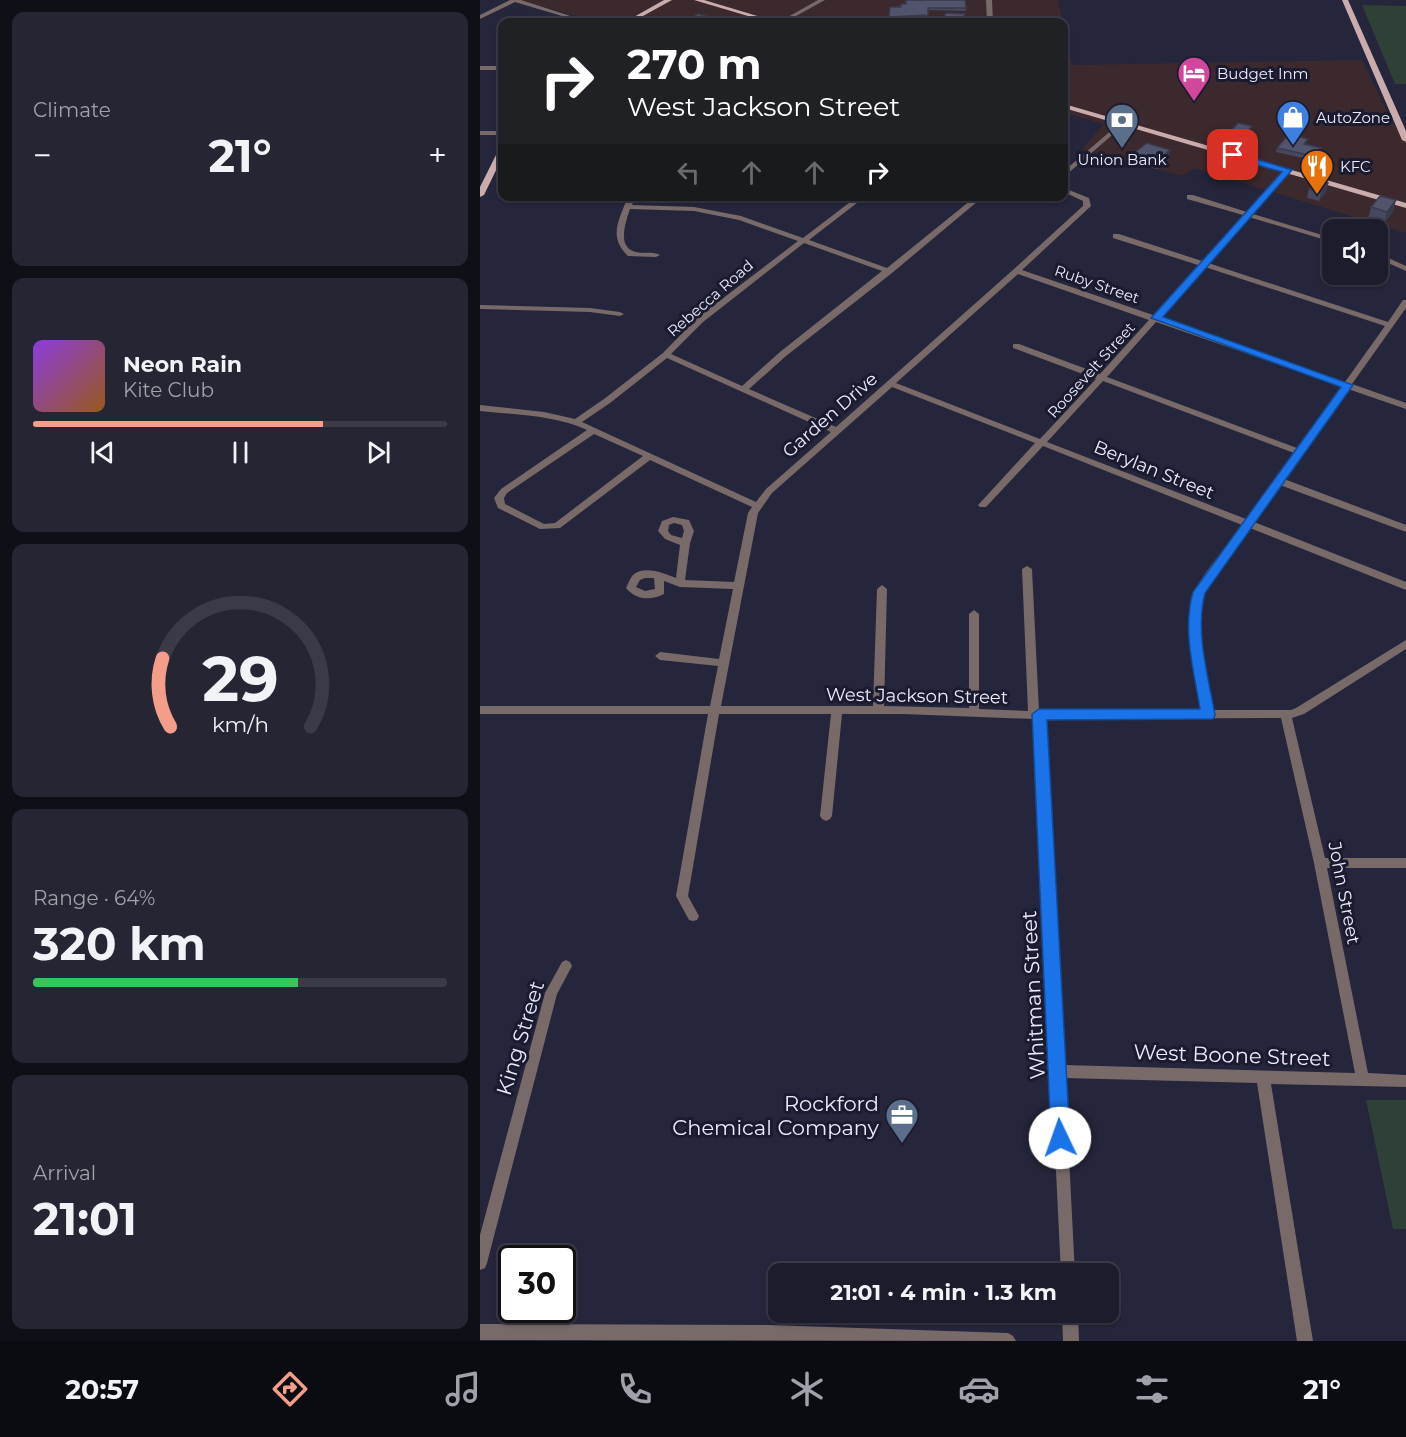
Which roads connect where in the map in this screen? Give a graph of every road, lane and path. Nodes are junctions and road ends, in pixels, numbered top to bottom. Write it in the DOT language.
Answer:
graph roads {
  1 [pos="515,0"];
  2 [pos="669,0"];
  3 [pos="697,0"];
  4 [pos="822,0"];
  5 [pos="989,0"];
  6 [pos="1345,0"];
  7 [pos="480,17"];
  8 [pos="573,18"];
  9 [pos="635,18"];
  10 [pos="760,18"];
  11 [pos="789,18"];
  12 [pos="990,18"];
  13 [pos="480,68"];
  14 [pos="498,68"];
  15 [pos="1068,107"];
  16 [pos="1123,123"];
  17 [pos="1404,131"];
  18 [pos="480,133"];
  19 [pos="498,133"];
  20 [pos="1406,140"];
  21 [pos="498,159"];
  22 [pos="1288,170"];
  23 [pos="1068,171"];
  24 [pos="1068,192"];
  25 [pos="480,195"];
  26 [pos="1190,197"];
  27 [pos="630,201"];
  28 [pos="857,201"];
  29 [pos="975,201"];
  30 [pos="1406,206"];
  31 [pos="628,207"];
  32 [pos="1247,214"];
  33 [pos="1116,236"];
  34 [pos="1322,237"];
  35 [pos="806,240"];
  36 [pos="656,255"];
  37 [pos="1388,260"];
  38 [pos="1203,264"];
  39 [pos="1406,269"];
  40 [pos="889,271"];
  41 [pos="1017,271"];
  42 [pos="1406,302"];
  43 [pos="480,307"];
  44 [pos="620,314"];
  45 [pos="1156,318"];
  46 [pos="1390,325"];
  47 [pos="1016,346"];
  48 [pos="666,355"];
  49 [pos="1102,378"];
  50 [pos="890,383"];
  51 [pos="1347,385"];
  52 [pos="742,390"];
  53 [pos="1406,406"];
  54 [pos="480,408"];
  55 [pos="576,422"];
  56 [pos="593,430"];
  57 [pos="837,431"];
  58 [pos="1042,443"];
  59 [pos="1301,452"];
  60 [pos="649,456"];
  61 [pos="1280,481"];
  62 [pos="983,505"];
  63 [pos="757,506"];
  64 [pos="1247,525"];
  65 [pos="1406,529"];
  66 [pos="685,543"];
  67 [pos="1027,569"];
  68 [pos="659,575"];
  69 [pos="680,583"];
  70 [pos="739,586"];
  71 [pos="1406,586"];
  72 [pos="882,590"];
  73 [pos="974,614"];
  74 [pos="1406,644"];
  75 [pos="660,656"];
  76 [pos="724,663"];
  77 [pos="480,710"];
  78 [pos="837,710"];
  79 [pos="878,710"];
  80 [pos="714,712"];
  81 [pos="974,713"];
  82 [pos="1037,715"];
  83 [pos="1208,715"];
  84 [pos="1286,715"];
  85 [pos="826,816"];
  86 [pos="1320,863"];
  87 [pos="1406,863"];
  88 [pos="693,916"];
  89 [pos="566,966"];
  90 [pos="1057,1071"];
  91 [pos="1263,1077"];
  92 [pos="1363,1080"];
  93 [pos="1406,1081"];
  94 [pos="480,1263"];
  95 [pos="1067,1263"];
  96 [pos="1070,1323"];
  97 [pos="480,1332"];
  98 [pos="1008,1341"];
  99 [pos="1071,1341"];
  100 [pos="1305,1341"];
  1 -- 7 [label="street"];
  1 -- 8 [label="street"];
  2 -- 9 [label="main road"];
  3 -- 10 [label="main road"];
  4 -- 11 [label="street"];
  5 -- 12 [label="street"];
  6 -- 17 [label="main road"];
  13 -- 14 [label="street"];
  15 -- 16 [label="main road"];
  16 -- 22 [label="main road"];
  16 -- 23 [label="street"];
  17 -- 20 [label="main road"];
  18 -- 19 [label="street"];
  21 -- 25 [label="main road"];
  22 -- 30 [label="main road"];
  22 -- 32 [label="street, Roosevelt Street"];
  24 -- 41 [label="street, Garden Drive"];
  26 -- 32 [label="street"];
  27 -- 31 [label="street"];
  28 -- 35 [label="street, Rebecca Road"];
  29 -- 40 [label="street"];
  31 -- 35 [label="street"];
  31 -- 36 [label="street"];
  32 -- 34 [label="street"];
  32 -- 38 [label="street, Roosevelt Street"];
  33 -- 38 [label="street"];
  35 -- 40 [label="street"];
  35 -- 48 [label="street, Rebecca Road"];
  37 -- 39 [label="street"];
  38 -- 45 [label="street, Roosevelt Street"];
  38 -- 46 [label="street"];
  40 -- 52 [label="street"];
  41 -- 45 [label="street, Ruby Street"];
  41 -- 50 [label="street, Garden Drive"];
  42 -- 46 [label="street"];
  43 -- 44 [label="street"];
  45 -- 49 [label="street, Roosevelt Street"];
  45 -- 51 [label="street, Ruby Street"];
  46 -- 51 [label="street"];
  47 -- 49 [label="street"];
  48 -- 52 [label="street"];
  48 -- 55 [label="street, Rebecca Road"];
  49 -- 58 [label="street, Roosevelt Street"];
  49 -- 59 [label="street"];
  50 -- 57 [label="street, Garden Drive"];
  50 -- 58 [label="street, Berylan Street"];
  51 -- 53 [label="street, Ruby Street"];
  51 -- 59 [label="street"];
  52 -- 57 [label="street"];
  54 -- 55 [label="street"];
  55 -- 56 [label="street"];
  56 -- 60 [label="street"];
  56 -- 60 [label="street"];
  57 -- 63 [label="street, Garden Drive"];
  58 -- 62 [label="street, Roosevelt Street"];
  58 -- 64 [label="street, Berylan Street"];
  59 -- 61 [label="street"];
  60 -- 63 [label="street"];
  61 -- 64 [label="street"];
  61 -- 65 [label="street"];
  63 -- 70 [label="street, Garden Drive"];
  64 -- 71 [label="street, Berylan Street"];
  64 -- 83 [label="street"];
  66 -- 69 [label="street"];
  67 -- 82 [label="street, Whitman Street"];
  68 -- 69 [label="street"];
  69 -- 70 [label="street"];
  70 -- 76 [label="street, Garden Drive"];
  72 -- 79 [label="street"];
  73 -- 81 [label="street"];
  74 -- 84 [label="street, West Jackson Street"];
  75 -- 76 [label="street"];
  76 -- 80 [label="street, Garden Drive"];
  77 -- 80 [label="street, West Jackson Street"];
  78 -- 79 [label="street, West Jackson Street"];
  78 -- 80 [label="street, West Jackson Street"];
  78 -- 85 [label="street"];
  79 -- 81 [label="street, West Jackson Street"];
  80 -- 88 [label="street, Garden Drive"];
  81 -- 82 [label="street, West Jackson Street"];
  82 -- 83 [label="street, West Jackson Street"];
  82 -- 90 [label="street, Whitman Street"];
  83 -- 84 [label="street, West Jackson Street"];
  84 -- 86 [label="street, John Street"];
  86 -- 87 [label="street"];
  86 -- 92 [label="street, John Street"];
  89 -- 94 [label="street, King Street"];
  90 -- 91 [label="street, West Boone Street"];
  90 -- 95 [label="street, Whitman Street"];
  91 -- 92 [label="street, West Boone Street"];
  91 -- 100 [label="street"];
  92 -- 93 [label="street, West Boone Street"];
  96 -- 99 [label="street"];
  97 -- 98 [label="street"];
}
